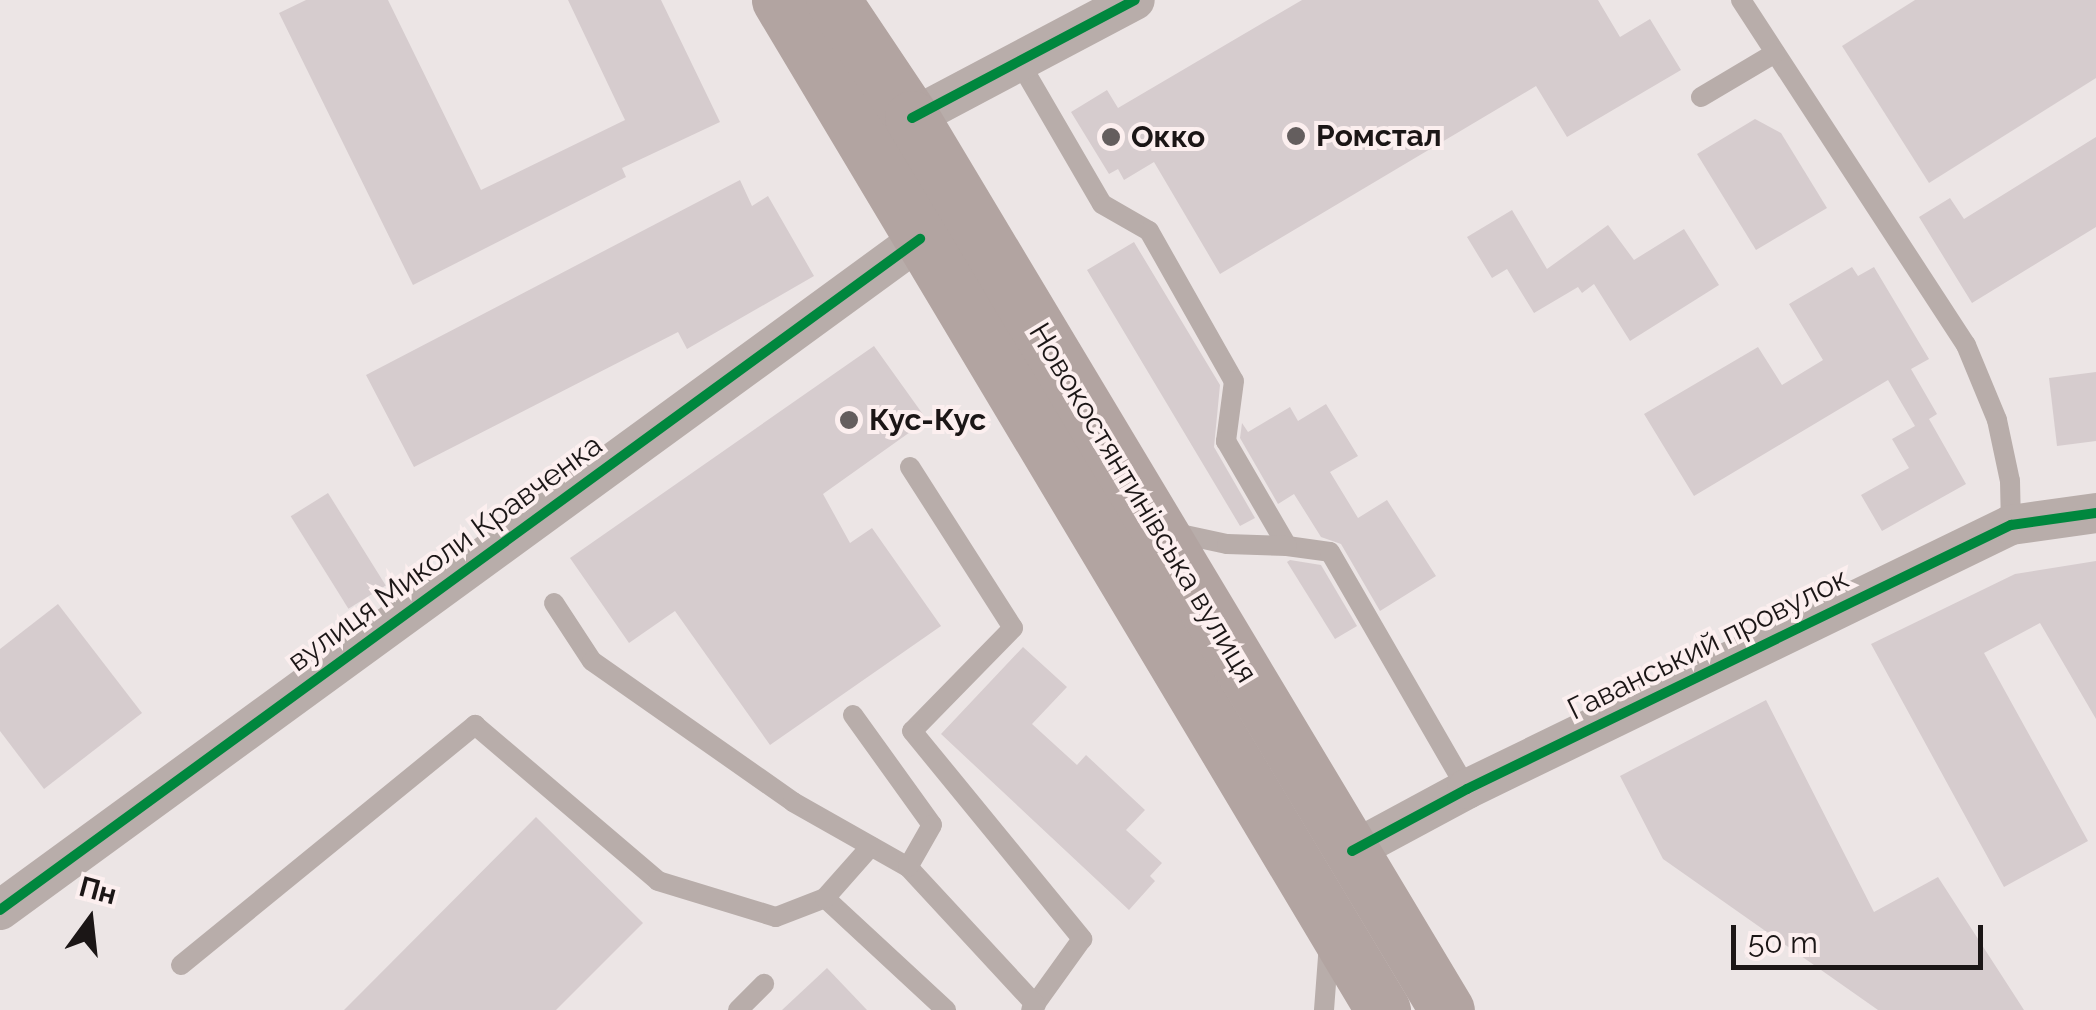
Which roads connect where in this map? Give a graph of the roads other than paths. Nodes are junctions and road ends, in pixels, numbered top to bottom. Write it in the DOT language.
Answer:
graph roads {
  1 [pos="743,0"];
  2 [pos="779,0"];
  3 [pos="833,0"];
  4 [pos="860,0"];
  5 [pos="1135,0"];
  6 [pos="1741,0"];
  7 [pos="1775,53"];
  8 [pos="1020,63"];
  9 [pos="882,70"];
  10 [pos="1701,97"];
  11 [pos="841,107"];
  12 [pos="912,118"];
  13 [pos="920,238"];
  14 [pos="910,467"];
  15 [pos="2096,513"];
  16 [pos="2011,525"];
  17 [pos="1159,528"];
  18 [pos="1288,546"];
  19 [pos="554,603"];
  20 [pos="853,715"];
  21 [pos="1466,789"];
  22 [pos="872,846"];
  23 [pos="1352,852"];
  24 [pos="908,867"];
  25 [pos="826,898"];
  26 [pos="0,910"];
  27 [pos="1330,922"];
  28 [pos="182,966"];
  29 [pos="764,984"];
  30 [pos="1033,1008"];
  31 [pos="738,1010"];
  32 [pos="946,1010"];
  33 [pos="1324,1010"];
  34 [pos="1383,1010"];
  35 [pos="1446,1010"];
  1 -- 11 [label="main road"];
  2 -- 11 [label="main road, Новокостянтинівська вулиця"];
  3 -- 9 [label="main road, Новокостянтинівська вулиця"];
  4 -- 9 [label="main road"];
  5 -- 8 [label="street"];
  6 -- 7 [label="lane"];
  7 -- 10 [label="lane"];
  7 -- 16 [label="lane"];
  8 -- 12 [label="street"];
  8 -- 18 [label="lane"];
  9 -- 12 [label="main road, Новокостянтинівська вулиця"];
  11 -- 13 [label="main road, Новокостянтинівська вулиця"];
  12 -- 17 [label="main road, Новокостянтинівська вулиця"];
  13 -- 26 [label="street, вулиця Миколи Кравченка"];
  13 -- 27 [label="main road, Новокостянтинівська вулиця"];
  14 -- 30 [label="lane"];
  15 -- 16 [label="street, Гаванський провулок"];
  16 -- 21 [label="street, Гаванський провулок"];
  17 -- 18 [label="lane"];
  17 -- 23 [label="main road, Новокостянтинівська вулиця"];
  18 -- 21 [label="lane"];
  19 -- 22 [label="lane"];
  20 -- 24 [label="lane"];
  21 -- 23 [label="street, Гаванський провулок"];
  22 -- 24 [label="lane"];
  22 -- 25 [label="lane"];
  23 -- 35 [label="main road, Новокостянтинівська вулиця"];
  24 -- 30 [label="lane"];
  25 -- 28 [label="lane"];
  25 -- 32 [label="lane"];
  27 -- 33 [label="lane"];
  27 -- 34 [label="main road, Новокостянтинівська вулиця"];
  29 -- 31 [label="lane"];
}
